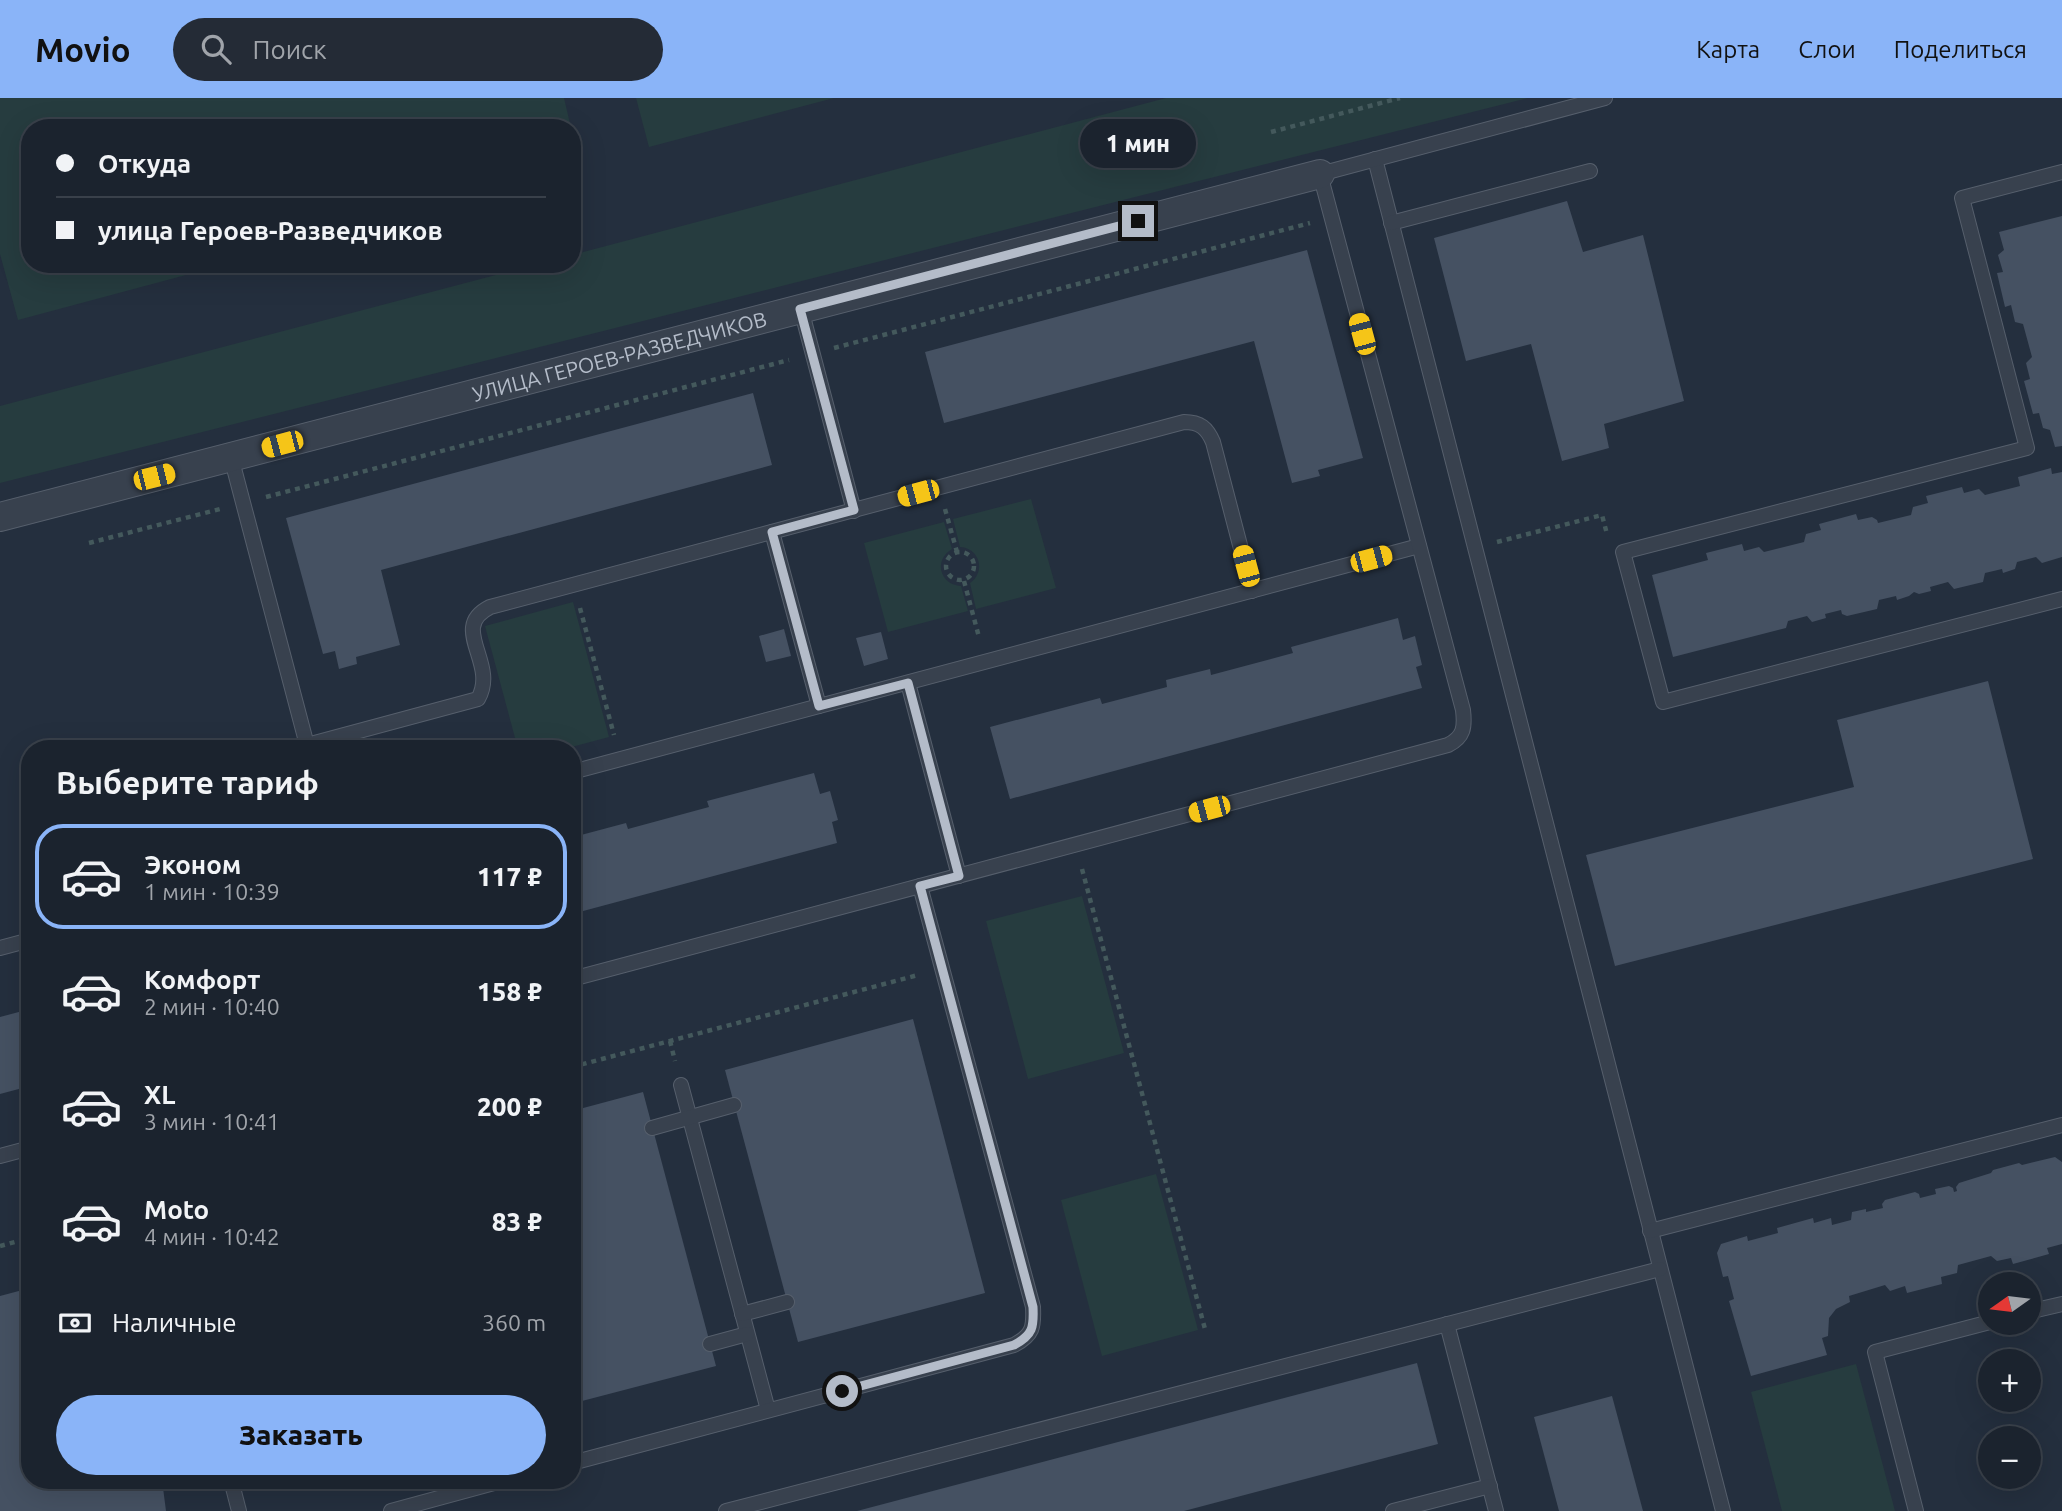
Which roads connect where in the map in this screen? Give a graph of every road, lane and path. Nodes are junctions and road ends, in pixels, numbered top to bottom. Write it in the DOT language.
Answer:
graph roads {
  1 [pos="1400,98"];
  2 [pos="1605,98"];
  3 [pos="1271,132"];
  4 [pos="1375,159"];
  5 [pos="1590,171"];
  6 [pos="2062,172"];
  7 [pos="1320,174"];
  8 [pos="1312,223"];
  9 [pos="1391,223"];
  10 [pos="800,309"];
  11 [pos="813,354"];
  12 [pos="231,457"];
  13 [pos="939,488"];
  14 [pos="243,503"];
  15 [pos="854,510"];
  16 [pos="0,517"];
  17 [pos="772,532"];
  18 [pos="1609,541"];
  19 [pos="89,544"];
  20 [pos="1485,545"];
  21 [pos="1419,546"];
  22 [pos="957,552"];
  23 [pos="964,580"];
  24 [pos="574,585"];
  25 [pos="1252,591"];
  26 [pos="2062,599"];
  27 [pos="986,662"];
  28 [pos="908,683"];
  29 [pos="819,706"];
  30 [pos="306,740"];
  31 [pos="333,740"];
  32 [pos="620,759"];
  33 [pos="581,770"];
  34 [pos="1075,844"];
  35 [pos="959,876"];
  36 [pos="920,886"];
  37 [pos="21,942"];
  38 [pos="0,948"];
  39 [pos="942,968"];
  40 [pos="581,977"];
  41 [pos="581,1065"];
  42 [pos="681,1086"];
  43 [pos="734,1105"];
  44 [pos="690,1117"];
  45 [pos="2062,1125"];
  46 [pos="652,1128"];
  47 [pos="21,1150"];
  48 [pos="0,1156"];
  49 [pos="1650,1231"];
  50 [pos="21,1240"];
  51 [pos="0,1246"];
  52 [pos="1660,1269"];
  53 [pos="787,1302"];
  54 [pos="2062,1304"];
  55 [pos="2041,1309"];
  56 [pos="742,1314"];
  57 [pos="1447,1324"];
  58 [pos="1978,1325"];
  59 [pos="1205,1329"];
  60 [pos="747,1334"];
  61 [pos="710,1344"];
  62 [pos="768,1410"];
  63 [pos="581,1460"];
  64 [pos="1490,1486"];
  65 [pos="233,1489"];
  66 [pos="474,1489"];
  67 [pos="774,1505"];
  68 [pos="239,1511"];
  69 [pos="391,1511"];
  70 [pos="726,1511"];
  71 [pos="1394,1511"];
  72 [pos="1496,1511"];
  73 [pos="1723,1511"];
  74 [pos="1916,1511"];
  1 -- 3 [label="path"];
  2 -- 4 [label="lane"];
  4 -- 7 [label="lane"];
  4 -- 9 [label="lane"];
  5 -- 9 [label="lane"];
  6 -- 26 [label="lane"];
  7 -- 10 [label="street, УЛИЦА ГЕРОЕВ-РАЗВЕДЧИКОВ"];
  7 -- 21 [label="lane"];
  8 -- 11 [label="path"];
  9 -- 49 [label="lane"];
  10 -- 11 [label="lane"];
  10 -- 12 [label="street, УЛИЦА ГЕРОЕВ-РАЗВЕДЧИКОВ"];
  11 -- 14 [label="path"];
  11 -- 15 [label="lane"];
  12 -- 14 [label="lane"];
  12 -- 16 [label="street, УЛИЦА ГЕРОЕВ-РАЗВЕДЧИКОВ"];
  13 -- 15 [label="lane"];
  13 -- 22 [label="path"];
  13 -- 25 [label="lane"];
  14 -- 19 [label="path"];
  14 -- 30 [label="lane"];
  15 -- 17 [label="lane"];
  17 -- 24 [label="lane"];
  17 -- 29 [label="lane"];
  18 -- 20 [label="path"];
  21 -- 25 [label="lane"];
  21 -- 34 [label="lane"];
  22 -- 23 [label="path"];
  22 -- 23 [label="path"];
  23 -- 27 [label="path"];
  24 -- 31 [label="lane"];
  24 -- 32 [label="path"];
  25 -- 27 [label="lane"];
  27 -- 28 [label="lane"];
  28 -- 29 [label="lane"];
  28 -- 35 [label="lane"];
  29 -- 32 [label="lane"];
  32 -- 33 [label="lane"];
  34 -- 35 [label="lane"];
  34 -- 59 [label="path"];
  35 -- 36 [label="lane"];
  36 -- 39 [label="lane"];
  36 -- 40 [label="lane"];
  37 -- 38 [label="lane"];
  39 -- 41 [label="path"];
  39 -- 62 [label="lane"];
  42 -- 44 [label="lane"];
  43 -- 44 [label="lane"];
  44 -- 46 [label="lane"];
  44 -- 56 [label="lane"];
  45 -- 49 [label="lane"];
  47 -- 48 [label="lane"];
  49 -- 52 [label="lane"];
  50 -- 51 [label="path"];
  52 -- 57 [label="lane"];
  52 -- 73 [label="lane"];
  53 -- 56 [label="lane"];
  54 -- 55 [label="lane"];
  56 -- 60 [label="lane"];
  57 -- 64 [label="lane"];
  57 -- 67 [label="lane"];
  58 -- 74 [label="lane"];
  60 -- 61 [label="lane"];
  60 -- 62 [label="lane"];
  62 -- 63 [label="lane"];
  64 -- 71 [label="lane"];
  64 -- 72 [label="lane"];
  65 -- 68 [label="lane"];
  66 -- 69 [label="lane"];
  67 -- 70 [label="lane"];
}
